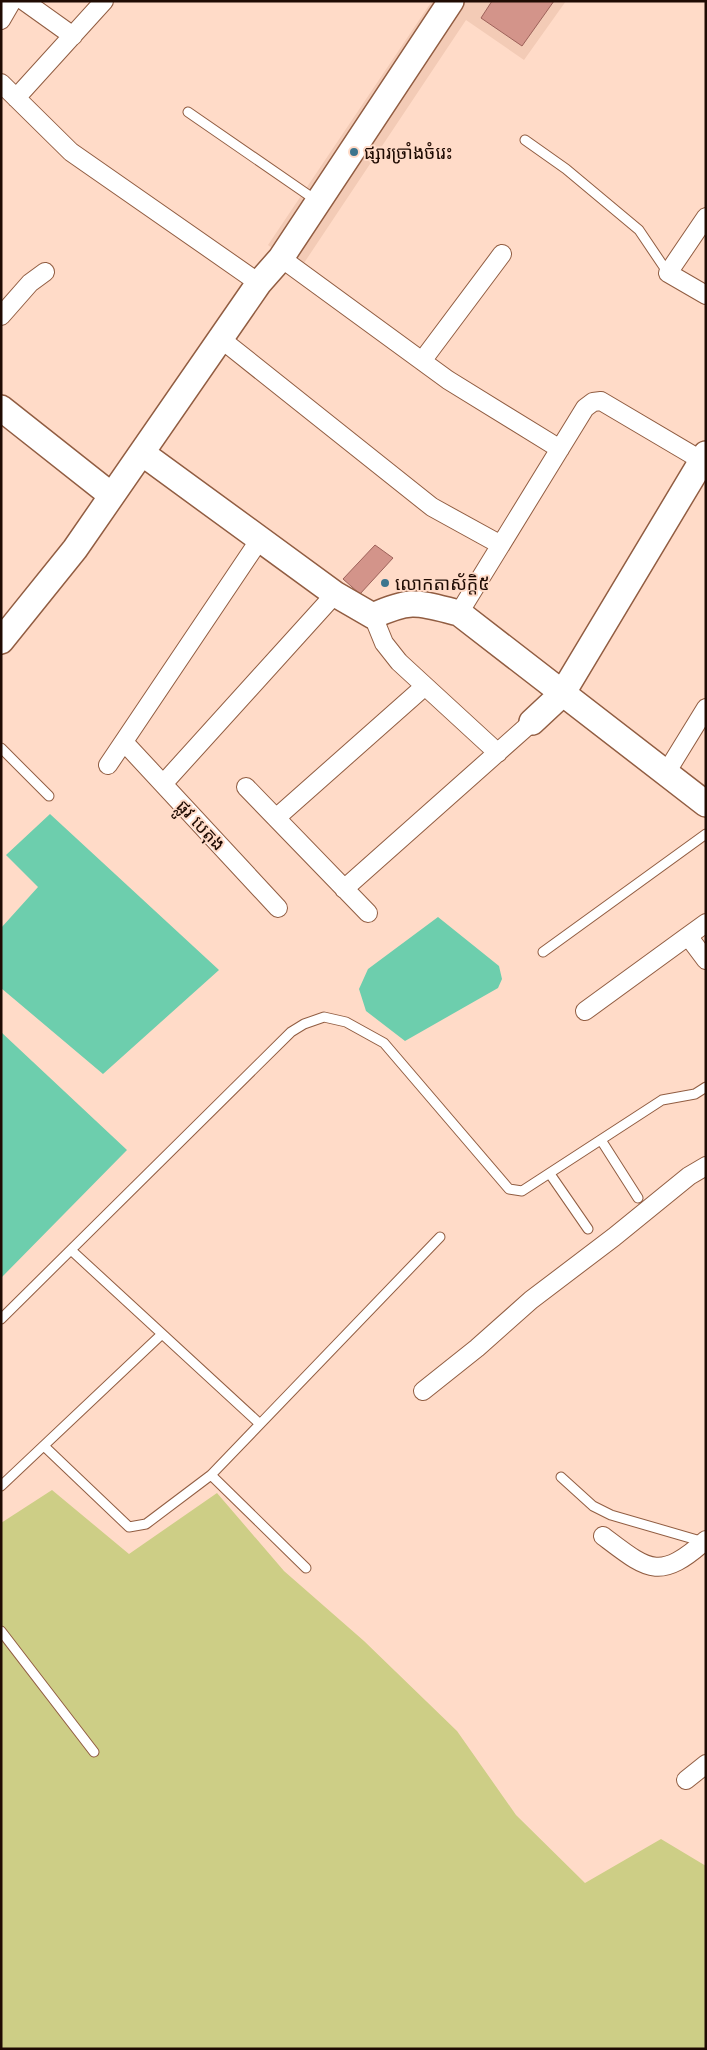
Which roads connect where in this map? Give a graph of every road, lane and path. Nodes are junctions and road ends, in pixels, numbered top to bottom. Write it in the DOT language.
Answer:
graph roads {
  1 [pos="12,1"];
  2 [pos="24,1"];
  3 [pos="104,1"];
  4 [pos="451,1"];
  5 [pos="1,20"];
  6 [pos="73,36"];
  7 [pos="1,83"];
  8 [pos="16,98"];
  9 [pos="188,112"];
  10 [pos="526,140"];
  11 [pos="318,202"];
  12 [pos="706,216"];
  13 [pos="502,254"];
  14 [pos="281,258"];
  15 [pos="45,272"];
  16 [pos="668,273"];
  17 [pos="259,283"];
  18 [pos="706,295"];
  19 [pos="1,316"];
  20 [pos="220,338"];
  21 [pos="422,361"];
  22 [pos="1,408"];
  23 [pos="560,449"];
  24 [pos="142,453"];
  25 [pos="704,459"];
  26 [pos="111,496"];
  27 [pos="260,539"];
  28 [pos="501,546"];
  29 [pos="336,594"];
  30 [pos="459,612"];
  31 [pos="373,616"];
  32 [pos="1,641"];
  33 [pos="425,686"];
  34 [pos="562,694"];
  35 [pos="706,708"];
  36 [pos="532,722"];
  37 [pos="124,742"];
  38 [pos="1,748"];
  39 [pos="498,753"];
  40 [pos="108,766"];
  41 [pos="666,773"];
  42 [pos="164,784"];
  43 [pos="246,787"];
  44 [pos="49,796"];
  45 [pos="706,804"];
  46 [pos="276,818"];
  47 [pos="706,834"];
  48 [pos="344,889"];
  49 [pos="278,908"];
  50 [pos="368,913"];
  51 [pos="706,923"];
  52 [pos="688,936"];
  53 [pos="543,952"];
  54 [pos="706,960"];
  55 [pos="585,1011"];
  56 [pos="706,1087"];
  57 [pos="601,1140"];
  58 [pos="706,1166"];
  59 [pos="550,1174"];
  60 [pos="638,1198"];
  61 [pos="588,1229"];
  62 [pos="440,1237"];
  63 [pos="71,1250"];
  64 [pos="1,1319"];
  65 [pos="162,1334"];
  66 [pos="423,1391"];
  67 [pos="260,1424"];
  68 [pos="44,1446"];
  69 [pos="211,1475"];
  70 [pos="561,1477"];
  71 [pos="1,1486"];
  72 [pos="602,1536"];
  73 [pos="705,1541"];
  74 [pos="306,1568"];
  75 [pos="1,1631"];
  76 [pos="94,1752"];
  77 [pos="706,1764"];
  78 [pos="686,1780"];
  1 -- 5 [label="street"];
  2 -- 6 [label="street"];
  3 -- 6 [label="street"];
  4 -- 11 [label="street"];
  6 -- 8 [label="street"];
  7 -- 8 [label="street"];
  8 -- 17 [label="street"];
  9 -- 11 [label="lane"];
  10 -- 16 [label="lane"];
  11 -- 14 [label="street"];
  12 -- 16 [label="street"];
  13 -- 21 [label="street"];
  14 -- 17 [label="street"];
  14 -- 21 [label="street"];
  15 -- 19 [label="street"];
  16 -- 18 [label="street"];
  17 -- 20 [label="street"];
  20 -- 24 [label="street"];
  20 -- 28 [label="street"];
  21 -- 23 [label="street"];
  22 -- 26 [label="street"];
  23 -- 25 [label="street"];
  23 -- 28 [label="street"];
  24 -- 26 [label="street"];
  24 -- 27 [label="street"];
  25 -- 34 [label="street"];
  26 -- 32 [label="street"];
  27 -- 29 [label="street"];
  27 -- 37 [label="street"];
  28 -- 30 [label="street"];
  29 -- 31 [label="street"];
  29 -- 42 [label="street"];
  30 -- 31 [label="street"];
  30 -- 34 [label="street"];
  31 -- 33 [label="street"];
  33 -- 39 [label="street"];
  33 -- 46 [label="street"];
  34 -- 36 [label="street"];
  34 -- 41 [label="street"];
  35 -- 41 [label="street"];
  36 -- 39 [label="street"];
  37 -- 40 [label="street"];
  37 -- 42 [label="street, ផ្លូវ បេតុង"];
  38 -- 44 [label="lane"];
  39 -- 48 [label="street"];
  41 -- 45 [label="street"];
  42 -- 49 [label="street, ផ្លូវ បេតុង"];
  43 -- 46 [label="street"];
  46 -- 48 [label="street"];
  47 -- 53 [label="lane"];
  48 -- 50 [label="street"];
  51 -- 52 [label="street"];
  52 -- 54 [label="street"];
  52 -- 55 [label="street"];
  56 -- 57 [label="lane"];
  57 -- 59 [label="lane"];
  57 -- 60 [label="lane"];
  58 -- 66 [label="street"];
  59 -- 61 [label="lane"];
  59 -- 63 [label="lane"];
  62 -- 67 [label="lane"];
  63 -- 64 [label="lane"];
  63 -- 65 [label="lane"];
  65 -- 67 [label="lane"];
  65 -- 68 [label="lane"];
  67 -- 69 [label="lane"];
  68 -- 69 [label="lane"];
  68 -- 71 [label="lane"];
  69 -- 74 [label="lane"];
  70 -- 73 [label="lane"];
  72 -- 73 [label="street"];
  75 -- 76 [label="lane"];
  77 -- 78 [label="street"];
}
